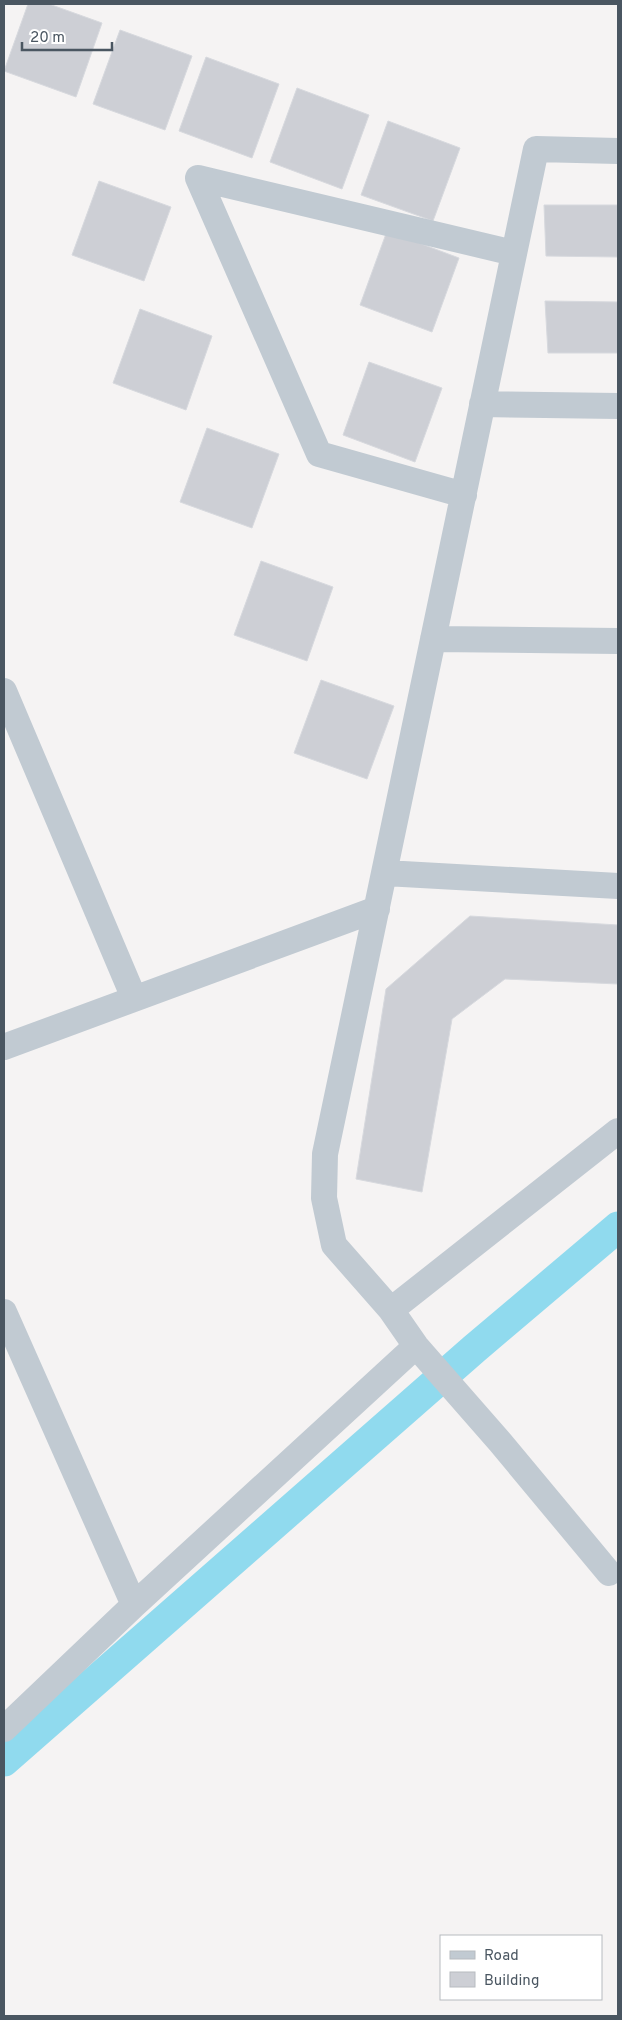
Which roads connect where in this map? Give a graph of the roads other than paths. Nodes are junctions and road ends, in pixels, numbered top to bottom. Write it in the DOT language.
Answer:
graph roads {
  1 [pos="618,151"];
  2 [pos="514,253"];
  3 [pos="482,404"];
  4 [pos="618,406"];
  5 [pos="464,495"];
  6 [pos="433,640"];
  7 [pos="618,641"];
  8 [pos="4,691"];
  9 [pos="384,873"];
  10 [pos="618,886"];
  11 [pos="377,909"];
  12 [pos="134,998"];
  13 [pos="4,1047"];
  14 [pos="618,1132"];
  15 [pos="391,1310"];
  16 [pos="4,1312"];
  17 [pos="416,1346"];
  18 [pos="615,1569"];
  19 [pos="134,1605"];
  20 [pos="4,1729"];
  1 -- 2 [label="street"];
  2 -- 3 [label="street"];
  2 -- 5 [label="street"];
  3 -- 4 [label="street"];
  3 -- 5 [label="street"];
  5 -- 6 [label="street"];
  6 -- 7 [label="street"];
  6 -- 9 [label="street"];
  8 -- 12 [label="street"];
  9 -- 10 [label="street"];
  9 -- 11 [label="street"];
  11 -- 12 [label="street"];
  11 -- 15 [label="street"];
  12 -- 13 [label="street"];
  14 -- 15 [label="street"];
  15 -- 17 [label="street"];
  16 -- 19 [label="street"];
  17 -- 18 [label="street"];
  17 -- 19 [label="street"];
  19 -- 20 [label="street"];
}
